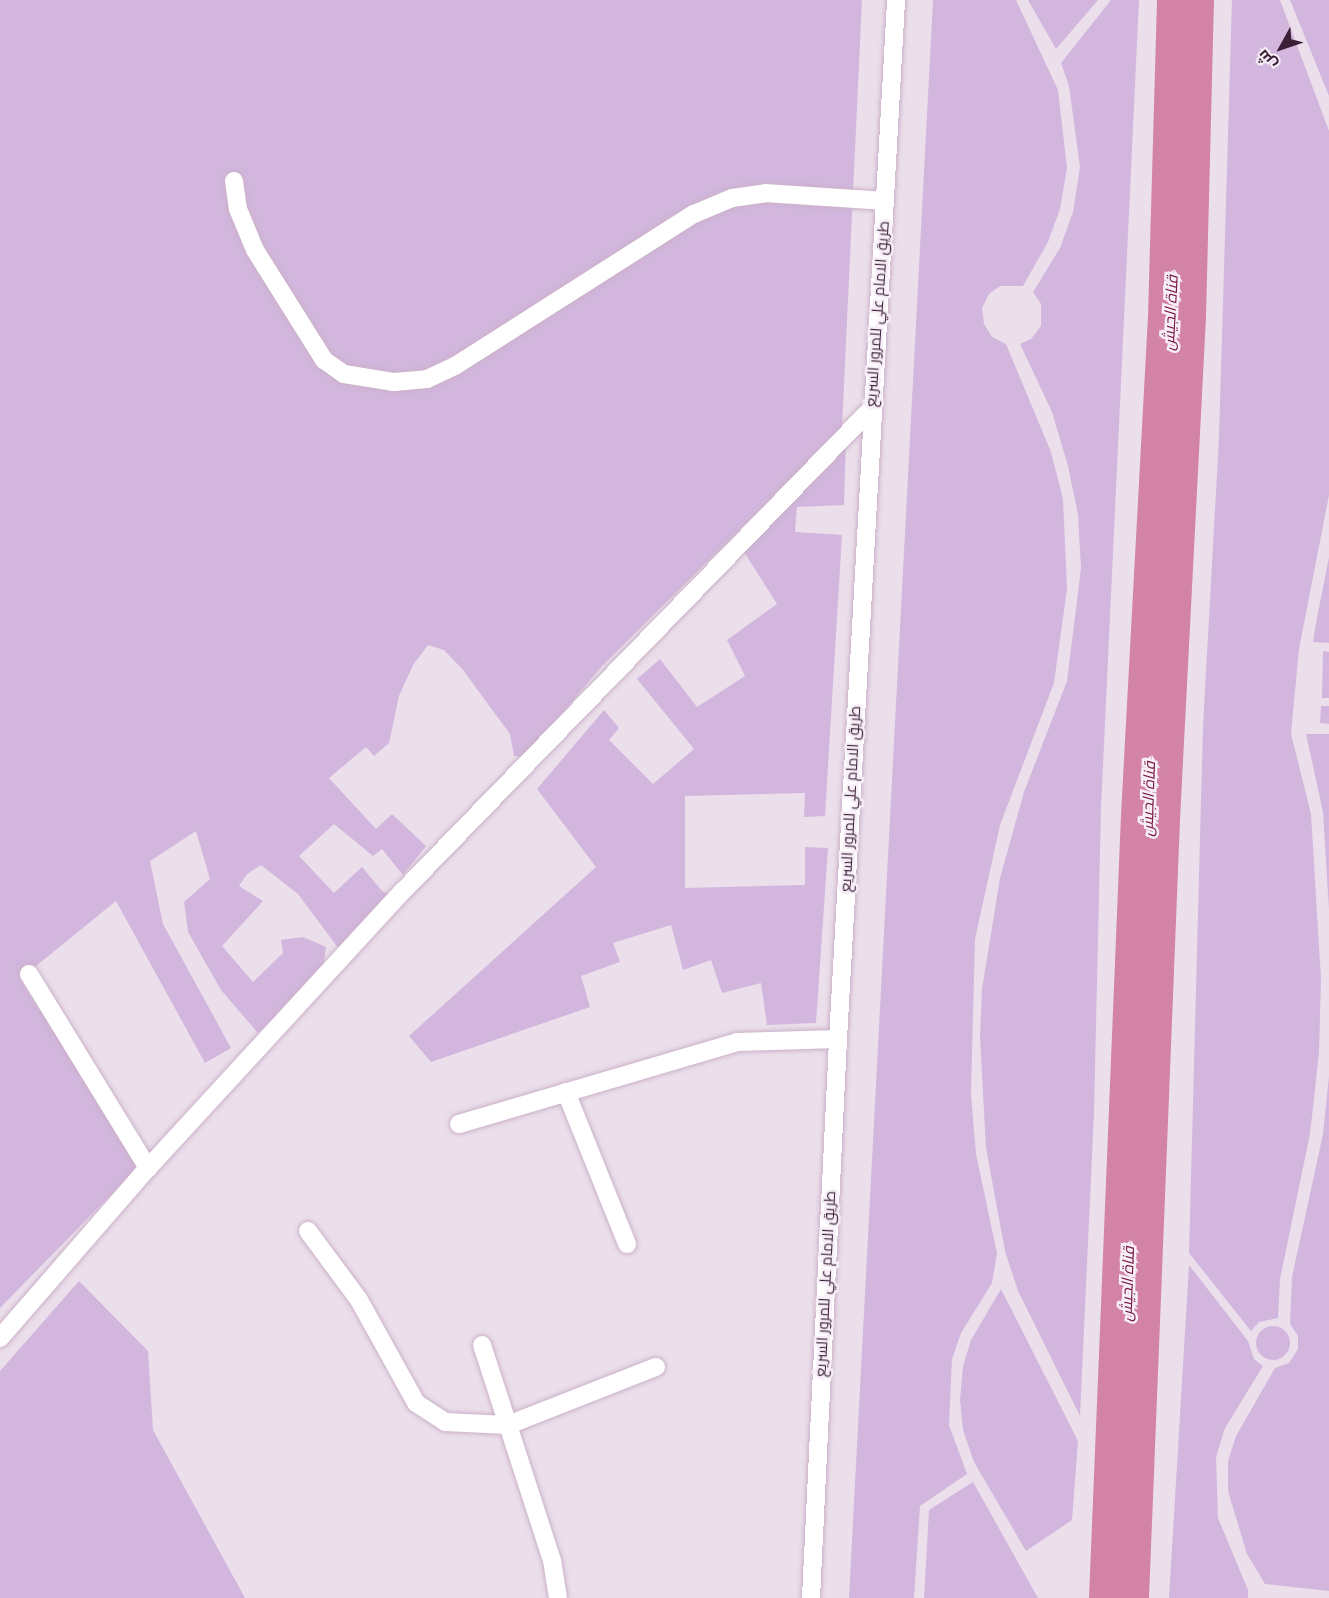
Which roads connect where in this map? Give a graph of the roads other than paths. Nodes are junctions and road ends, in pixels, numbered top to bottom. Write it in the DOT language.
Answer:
graph roads {
  1 [pos="896,0"];
  2 [pos="234,181"];
  3 [pos="885,201"];
  4 [pos="871,409"];
  5 [pos="29,974"];
  6 [pos="838,1040"];
  7 [pos="566,1092"];
  8 [pos="459,1125"];
  9 [pos="148,1168"];
  10 [pos="308,1232"];
  11 [pos="627,1244"];
  12 [pos="0,1338"];
  13 [pos="482,1345"];
  14 [pos="656,1367"];
  15 [pos="508,1425"];
  16 [pos="558,1598"];
  17 [pos="811,1598"];
  1 -- 3 [label="street, طريق الامام علي للمرور السريع"];
  2 -- 3 [label="street"];
  3 -- 4 [label="street, طريق الامام علي للمرور السريع"];
  4 -- 6 [label="street, طريق الامام علي للمرور السريع"];
  4 -- 9 [label="street"];
  5 -- 9 [label="street"];
  6 -- 7 [label="street"];
  6 -- 17 [label="street, طريق الامام علي للمرور السريع"];
  7 -- 8 [label="street"];
  7 -- 11 [label="street"];
  9 -- 12 [label="street"];
  10 -- 15 [label="street"];
  13 -- 15 [label="street"];
  14 -- 15 [label="street"];
  15 -- 16 [label="street"];
}
